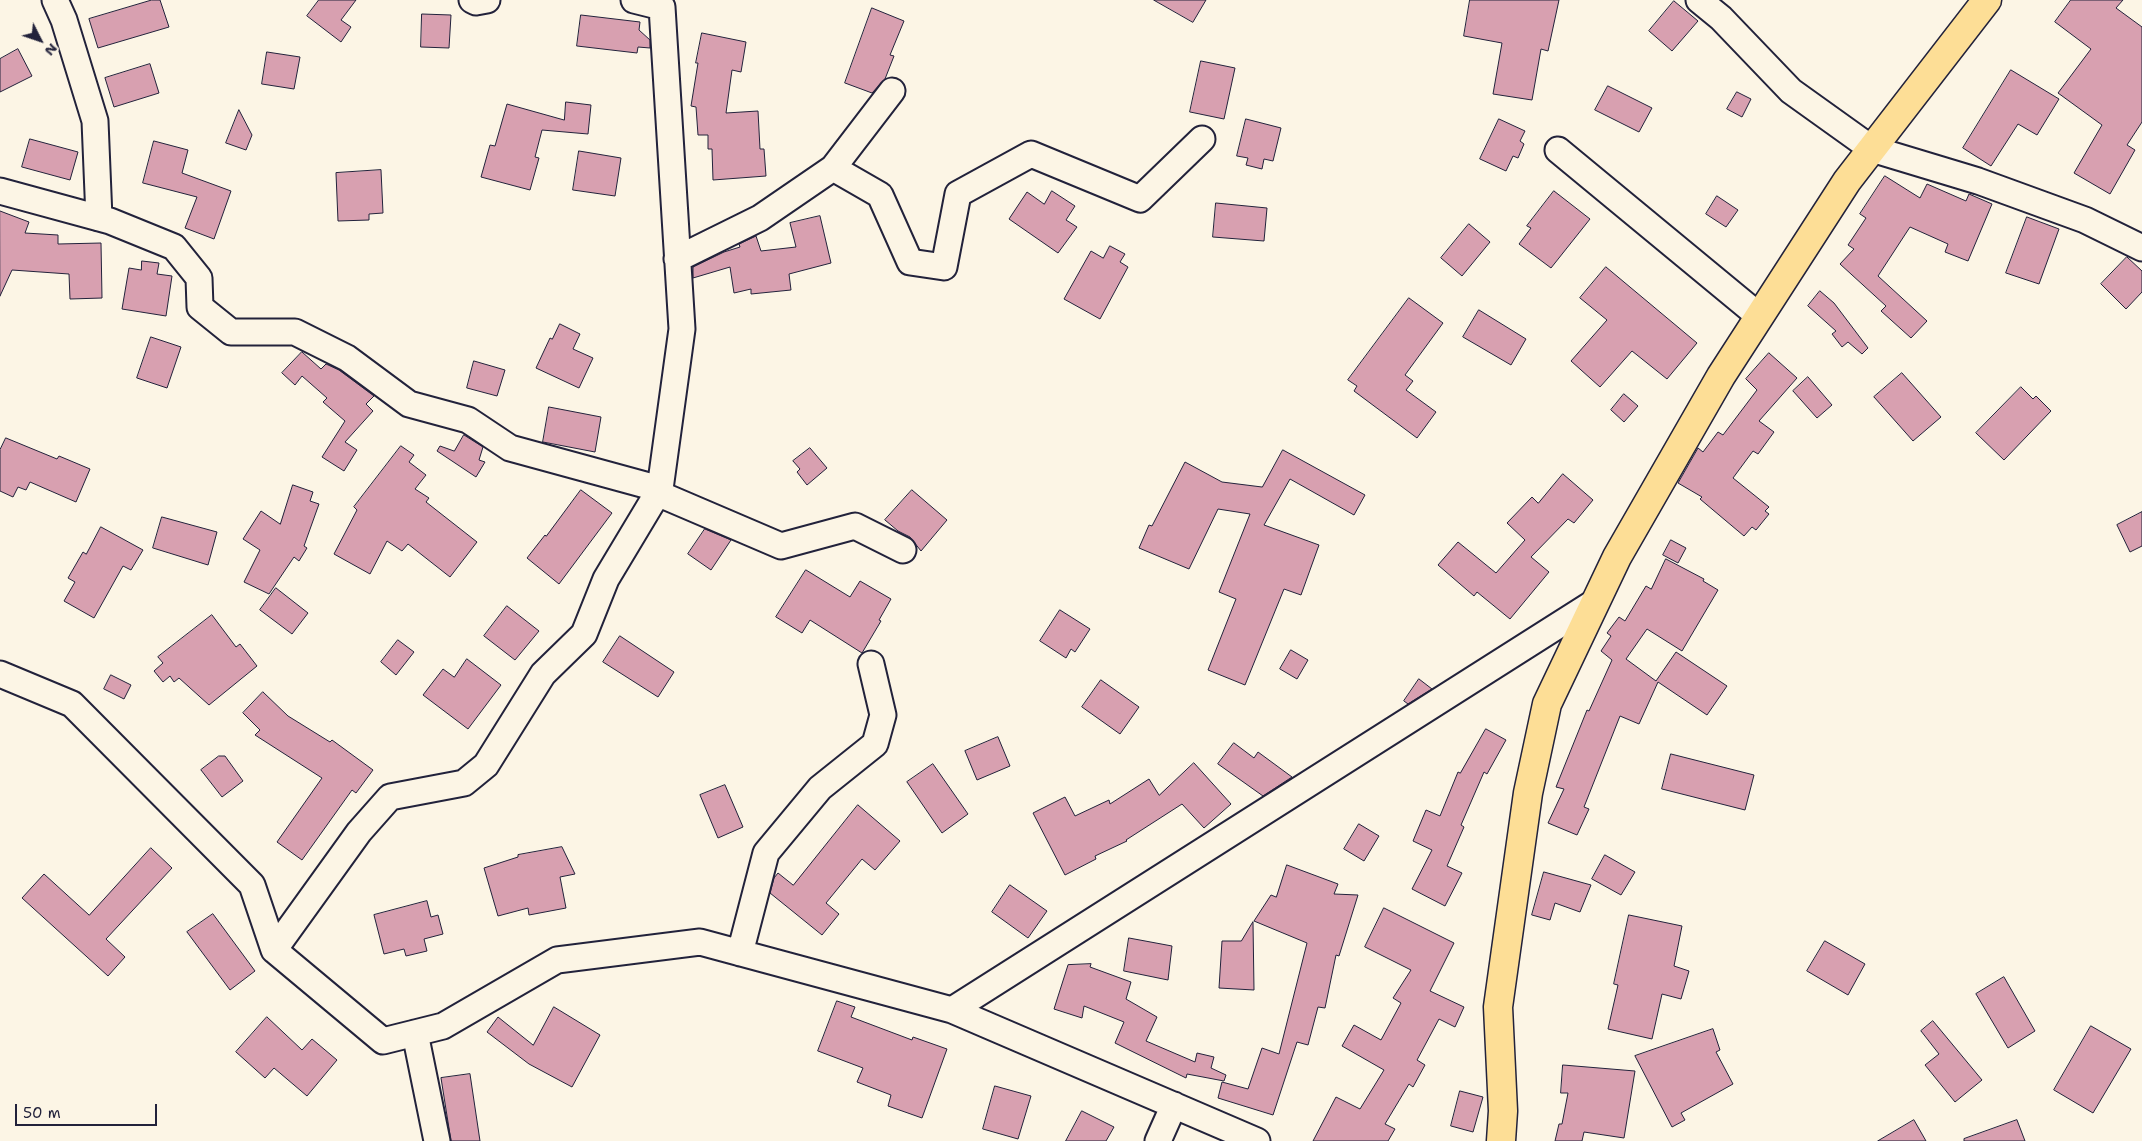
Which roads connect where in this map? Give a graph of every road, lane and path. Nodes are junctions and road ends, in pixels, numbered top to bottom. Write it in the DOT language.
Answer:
graph roads {
  1 [pos="55,0"];
  2 [pos="472,0"];
  3 [pos="487,0"];
  4 [pos="634,0"];
  5 [pos="1699,0"];
  6 [pos="1987,0"];
  7 [pos="664,6"];
  8 [pos="892,91"];
  9 [pos="1202,139"];
  10 [pos="1872,149"];
  11 [pos="1558,150"];
  12 [pos="833,168"];
  13 [pos="0,190"];
  14 [pos="99,218"];
  15 [pos="2142,248"];
  16 [pos="677,259"];
  17 [pos="1760,316"];
  18 [pos="658,491"];
  19 [pos="903,550"];
  20 [pos="1596,602"];
  21 [pos="871,664"];
  22 [pos="0,674"];
  23 [pos="274,950"];
  24 [pos="740,953"];
  25 [pos="952,1010"];
  26 [pos="415,1033"];
  27 [pos="1174,1106"];
  28 [pos="437,1141"];
  29 [pos="1158,1141"];
  30 [pos="1257,1141"];
  31 [pos="1501,1141"];
  1 -- 14 [label="street"];
  2 -- 3 [label="street"];
  4 -- 7 [label="street"];
  5 -- 10 [label="street"];
  6 -- 10 [label="main road"];
  7 -- 16 [label="street"];
  8 -- 12 [label="street"];
  9 -- 12 [label="street"];
  10 -- 15 [label="street"];
  10 -- 17 [label="main road"];
  11 -- 17 [label="street"];
  12 -- 16 [label="street"];
  13 -- 14 [label="street"];
  14 -- 18 [label="street"];
  16 -- 18 [label="street"];
  17 -- 20 [label="main road"];
  18 -- 19 [label="street"];
  18 -- 23 [label="street"];
  20 -- 25 [label="street"];
  20 -- 31 [label="main road"];
  21 -- 24 [label="street"];
  22 -- 23 [label="street"];
  23 -- 26 [label="street"];
  24 -- 25 [label="street"];
  24 -- 26 [label="street"];
  25 -- 27 [label="street"];
  26 -- 28 [label="street"];
  27 -- 29 [label="street"];
  27 -- 30 [label="street"];
}
